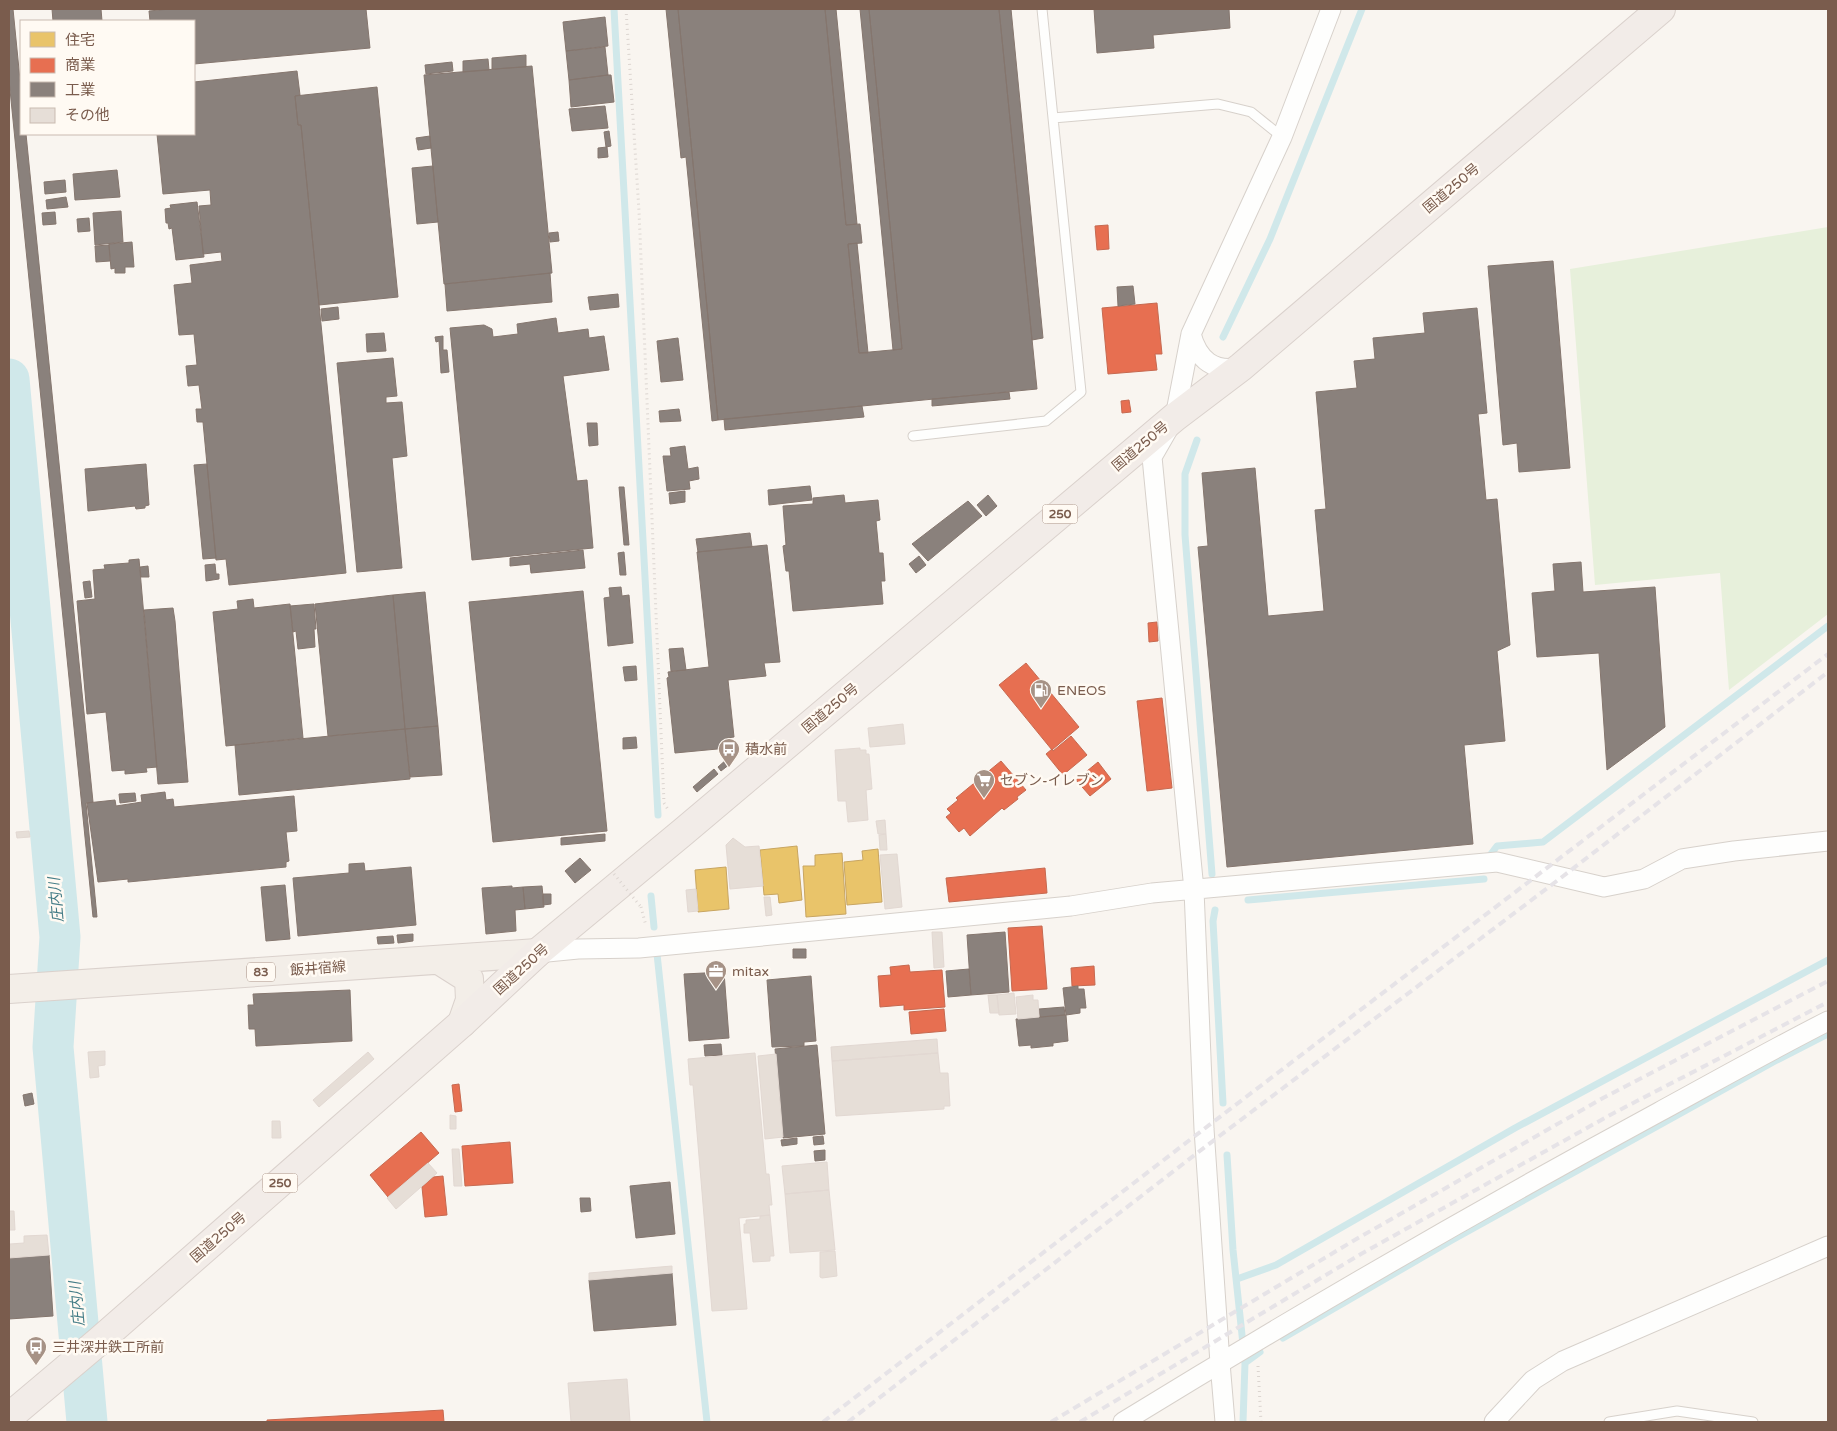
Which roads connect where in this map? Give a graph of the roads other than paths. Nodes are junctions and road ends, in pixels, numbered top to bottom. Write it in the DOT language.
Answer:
graph roads {
  1 [pos="1042,9"];
  2 [pos="1331,9"];
  3 [pos="1661,9"];
  4 [pos="1053,118"];
  5 [pos="1282,137"];
  6 [pos="1191,334"];
  7 [pos="1242,367"];
  8 [pos="1175,417"];
  9 [pos="913,436"];
  10 [pos="1828,841"];
  11 [pos="1194,890"];
  12 [pos="537,953"];
  13 [pos="439,960"];
  14 [pos="17,989"];
  15 [pos="1828,1021"];
  16 [pos="462,1023"];
  17 [pos="1828,1246"];
  18 [pos="1234,1354"];
  19 [pos="9,1417"];
  20 [pos="1123,1422"];
  21 [pos="1225,1422"];
  22 [pos="1494,1422"];
  23 [pos="1609,1422"];
  24 [pos="1753,1422"];
  1 -- 4 [label="lane"];
  2 -- 5 [label="street"];
  3 -- 7 [label="highway, 国道250号 / 250"];
  4 -- 5 [label="lane"];
  4 -- 9 [label="lane"];
  5 -- 6 [label="street"];
  6 -- 7 [label="street"];
  6 -- 8 [label="street"];
  7 -- 8 [label="highway, 国道250号 / 250"];
  8 -- 11 [label="street"];
  8 -- 12 [label="highway, 国道250号 / 250"];
  10 -- 11 [label="street"];
  11 -- 12 [label="street"];
  11 -- 18 [label="street"];
  12 -- 13 [label="main road, 飯井宿線 / 83"];
  12 -- 16 [label="highway, 国道250号 / 250"];
  13 -- 14 [label="main road, 飯井宿線 / 83"];
  13 -- 16 [label="main road"];
  15 -- 18 [label="street"];
  16 -- 19 [label="highway, 国道250号 / 250"];
  17 -- 22 [label="street"];
  18 -- 20 [label="street"];
  18 -- 21 [label="street"];
  23 -- 24 [label="lane"];
}
